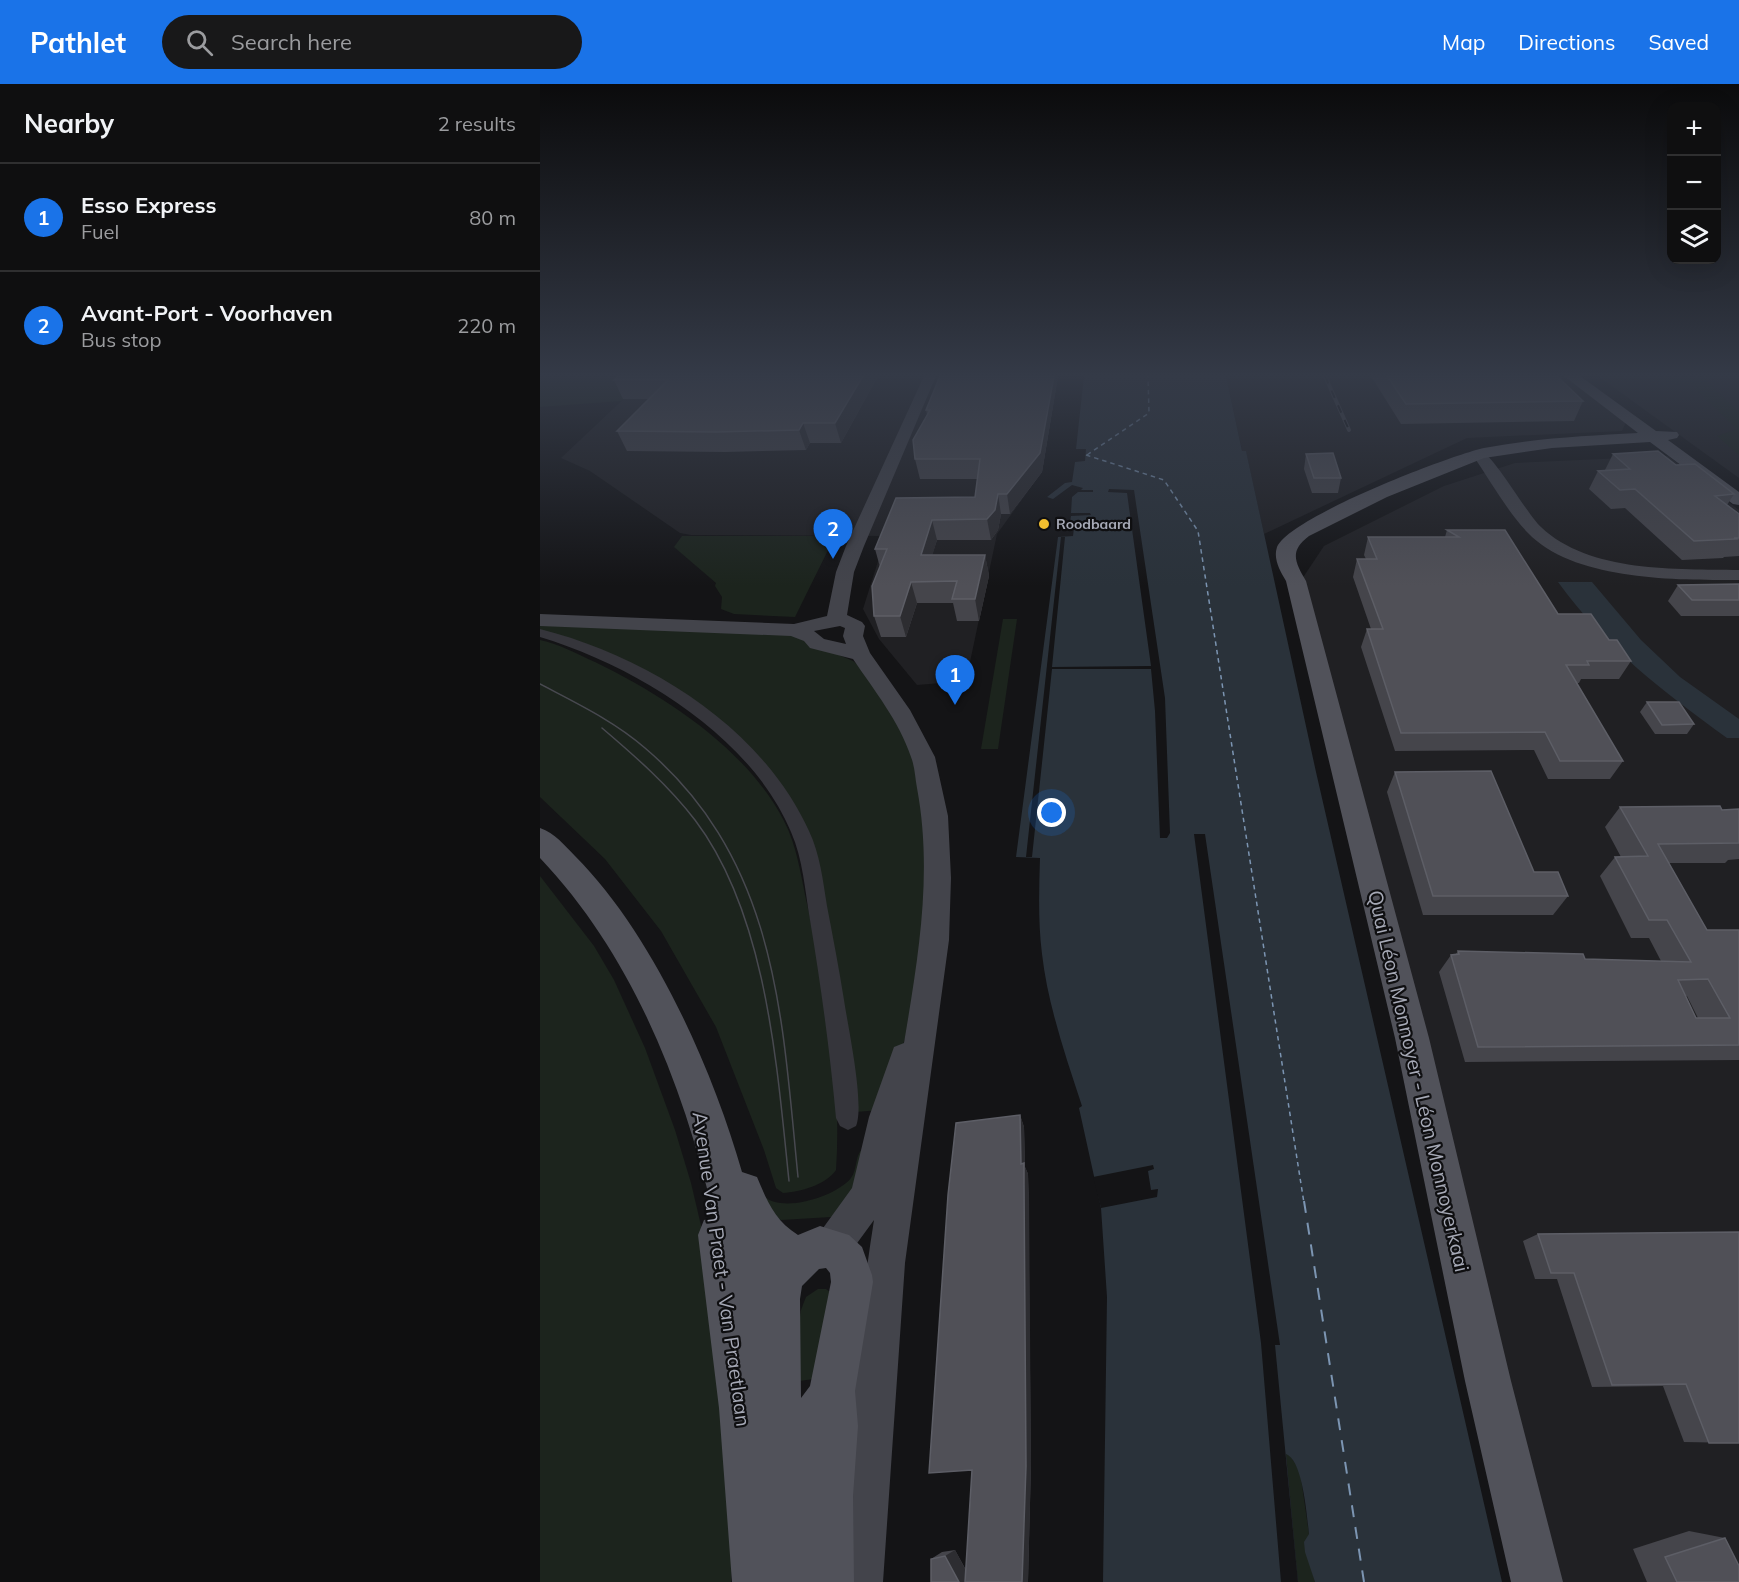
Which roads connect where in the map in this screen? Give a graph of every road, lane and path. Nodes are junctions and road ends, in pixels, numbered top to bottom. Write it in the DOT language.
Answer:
graph roads {
  1 [pos="899,446"];
  2 [pos="1536,446"];
  3 [pos="1615,446"];
  4 [pos="1675,446"];
  5 [pos="1686,446"];
  6 [pos="1482,458"];
  7 [pos="1739,485"];
  8 [pos="1739,500"];
  9 [pos="1739,575"];
  10 [pos="1296,581"];
  11 [pos="540,620"];
  12 [pos="814,628"];
  13 [pos="540,633"];
  14 [pos="856,645"];
  15 [pos="540,839"];
  16 [pos="929,983"];
  17 [pos="697,1100"];
  18 [pos="848,1118"];
  19 [pos="814,1253"];
  20 [pos="886,1263"];
  21 [pos="834,1379"];
  22 [pos="782,1409"];
  23 [pos="758,1582"];
  24 [pos="782,1582"];
  25 [pos="828,1582"];
  26 [pos="860,1582"];
  27 [pos="1537,1582"];
  1 -- 12 [label="main road"];
  2 -- 6 [label="main road"];
  3 -- 6 [label="main road"];
  4 -- 8 [label="main road"];
  5 -- 7 [label="main road"];
  6 -- 9 [label="main road"];
  6 -- 10 [label="main road"];
  6 -- 10 [label="main road, Quai Léon Monnoyer - Léon Monnoyerkaai"];
  10 -- 27 [label="main road, Quai Léon Monnoyer - Léon Monnoyerkaai"];
  11 -- 12 [label="main road"];
  12 -- 14 [label="main road"];
  12 -- 14 [label="main road"];
  13 -- 18 [label="street"];
  14 -- 16 [label="main road"];
  15 -- 17 [label="main road, Avenue Van Praet - Van Praetlaan"];
  16 -- 19 [label="main road"];
  16 -- 20 [label="main road"];
  17 -- 19 [label="main road, Avenue Van Praet - Van Praetlaan"];
  17 -- 22 [label="main road, Avenue Van Praet - Van Praetlaan"];
  17 -- 23 [label="main road, Avenue Van Praet - Van Praetlaan"];
  19 -- 21 [label="main road, Avenue Van Praet - Van Praetlaan"];
  19 -- 22 [label="main road"];
  20 -- 21 [label="main road"];
  20 -- 26 [label="main road"];
  21 -- 22 [label="main road"];
  21 -- 25 [label="main road"];
  22 -- 24 [label="main road"];
}
